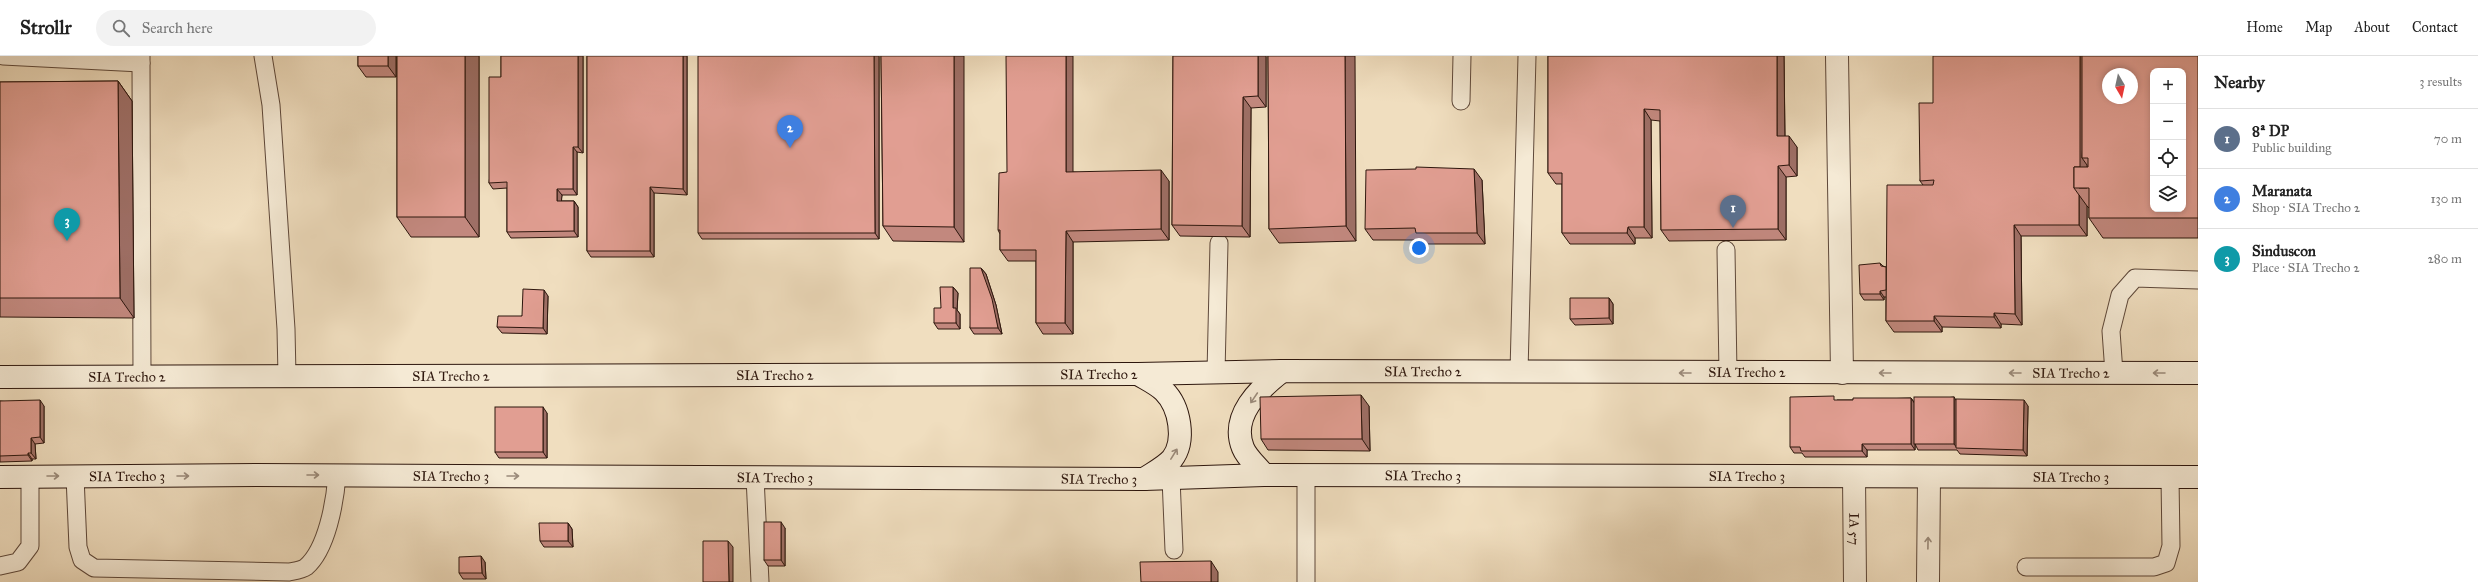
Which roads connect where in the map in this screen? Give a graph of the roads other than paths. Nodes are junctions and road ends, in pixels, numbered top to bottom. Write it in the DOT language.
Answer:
graph roads {
  1 [pos="3,56"];
  2 [pos="263,56"];
  3 [pos="1462,56"];
  4 [pos="1527,56"];
  5 [pos="1837,56"];
  6 [pos="141,59"];
  7 [pos="1461,101"];
  8 [pos="1219,242"];
  9 [pos="1726,250"];
  10 [pos="2198,280"];
  11 [pos="1282,371"];
  12 [pos="1216,372"];
  13 [pos="1519,372"];
  14 [pos="1728,373"];
  15 [pos="2114,373"];
  16 [pos="2198,373"];
  17 [pos="1138,374"];
  18 [pos="1842,374"];
  19 [pos="287,376"];
  20 [pos="0,377"];
  21 [pos="142,377"];
  22 [pos="337,475"];
  23 [pos="1264,475"];
  24 [pos="1306,475"];
  25 [pos="30,476"];
  26 [pos="75,476"];
  27 [pos="0,477"];
  28 [pos="755,477"];
  29 [pos="1854,477"];
  30 [pos="2170,477"];
  31 [pos="2198,477"];
  32 [pos="1172,478"];
  33 [pos="1929,478"];
  34 [pos="1144,479"];
  35 [pos="1174,550"];
  36 [pos="0,566"];
  37 [pos="2026,568"];
  38 [pos="760,582"];
  39 [pos="1306,582"];
  40 [pos="1855,582"];
  41 [pos="1928,582"];
  1 -- 6 [label="lane"];
  2 -- 19 [label="lane"];
  3 -- 7 [label="lane"];
  4 -- 13 [label="lane"];
  5 -- 18 [label="main road"];
  6 -- 21 [label="lane"];
  8 -- 12 [label="lane"];
  9 -- 14 [label="lane"];
  10 -- 15 [label="lane"];
  11 -- 12 [label="main road, SIA Trecho 2"];
  11 -- 13 [label="main road, SIA Trecho 2"];
  11 -- 23 [label="main road, one-way"];
  12 -- 17 [label="main road, SIA Trecho 2"];
  14 -- 13 [label="main road, SIA Trecho 2, one-way"];
  14 -- 18 [label="main road, SIA Trecho 2"];
  16 -- 15 [label="main road, SIA Trecho 2, one-way"];
  15 -- 18 [label="main road, SIA Trecho 2, one-way"];
  17 -- 19 [label="main road, SIA Trecho 2"];
  34 -- 17 [label="main road, one-way"];
  19 -- 21 [label="main road, SIA Trecho 2"];
  20 -- 21 [label="main road, SIA Trecho 2"];
  26 -- 22 [label="main road, SIA Trecho 3, one-way"];
  22 -- 26 [label="lane"];
  22 -- 28 [label="main road, SIA Trecho 3, one-way"];
  23 -- 24 [label="main road, SIA Trecho 3"];
  23 -- 32 [label="main road, SIA Trecho 3"];
  24 -- 29 [label="main road, SIA Trecho 3"];
  24 -- 39 [label="lane"];
  25 -- 26 [label="main road, SIA Trecho 3, one-way"];
  25 -- 27 [label="main road, SIA Trecho 3"];
  25 -- 36 [label="lane"];
  28 -- 34 [label="main road, SIA Trecho 3"];
  28 -- 38 [label="lane"];
  29 -- 33 [label="main road, SIA Trecho 3"];
  29 -- 40 [label="main road, IA 57"];
  30 -- 31 [label="main road, SIA Trecho 3"];
  30 -- 33 [label="main road, SIA Trecho 3"];
  30 -- 37 [label="lane"];
  32 -- 34 [label="main road, SIA Trecho 3"];
  32 -- 35 [label="lane"];
  41 -- 33 [label="main road, one-way"];
}
